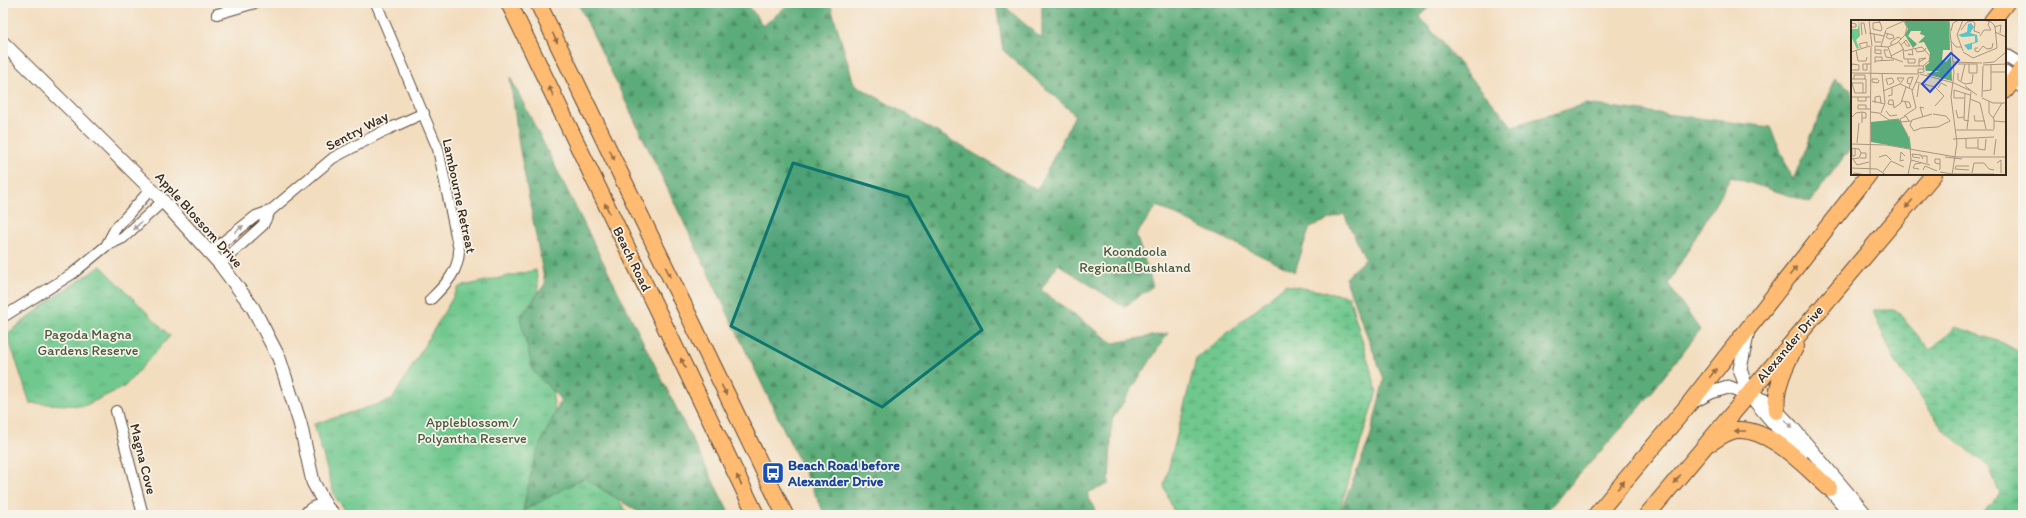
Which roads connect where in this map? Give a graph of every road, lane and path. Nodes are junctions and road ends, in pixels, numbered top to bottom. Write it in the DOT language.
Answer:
graph roads {
  1 [pos="255,3"];
  2 [pos="376,3"];
  3 [pos="509,3"];
  4 [pos="538,3"];
  5 [pos="2006,3"];
  6 [pos="217,14"];
  7 [pos="1993,20"];
  8 [pos="3,43"];
  9 [pos="2006,57"];
  10 [pos="2015,78"];
  11 [pos="424,113"];
  12 [pos="1868,175"];
  13 [pos="1933,175"];
  14 [pos="151,189"];
  15 [pos="163,201"];
  16 [pos="270,211"];
  17 [pos="106,246"];
  18 [pos="210,252"];
  19 [pos="220,264"];
  20 [pos="430,300"];
  21 [pos="4,315"];
  22 [pos="1810,320"];
  23 [pos="1750,325"];
  24 [pos="1748,394"];
  25 [pos="1689,404"];
  26 [pos="116,411"];
  27 [pos="1777,411"];
  28 [pos="1702,448"];
  29 [pos="313,482"];
  30 [pos="1829,488"];
  31 [pos="308,512"];
  32 [pos="330,512"];
  33 [pos="143,515"];
  34 [pos="756,515"];
  35 [pos="785,515"];
  36 [pos="1596,515"];
  37 [pos="1647,515"];
  38 [pos="1852,515"];
  39 [pos="1866,515"];
  1 -- 6 [label="street"];
  2 -- 11 [label="street, Lambourne Retreat"];
  34 -- 3 [label="main road, Beach Road, one-way"];
  4 -- 35 [label="main road, Beach Road, one-way"];
  5 -- 7 [label="main road"];
  8 -- 14 [label="street, Apple Blossom Drive"];
  9 -- 10 [label="street"];
  11 -- 16 [label="street, Sentry Way"];
  11 -- 20 [label="street, Lambourne Retreat"];
  23 -- 12 [label="main road, one-way"];
  13 -- 22 [label="main road, Alexander Drive, one-way"];
  14 -- 15 [label="street, Apple Blossom Drive"];
  14 -- 17 [label="street"];
  15 -- 17 [label="street, one-way"];
  15 -- 18 [label="street, Apple Blossom Drive"];
  18 -- 16 [label="street, Sentry Way, one-way"];
  16 -- 19 [label="street, Sentry Way"];
  17 -- 21 [label="street"];
  18 -- 19 [label="street, Apple Blossom Drive"];
  19 -- 29 [label="street, Apple Blossom Drive"];
  22 -- 24 [label="main road, Alexander Drive"];
  22 -- 27 [label="main road"];
  23 -- 24 [label="street"];
  25 -- 23 [label="main road, one-way"];
  24 -- 25 [label="street"];
  24 -- 27 [label="street"];
  24 -- 28 [label="main road, Alexander Drive"];
  24 -- 30 [label="street"];
  36 -- 25 [label="main road, one-way"];
  26 -- 33 [label="street, Magna Cove"];
  27 -- 39 [label="street, one-way"];
  30 -- 28 [label="main road, one-way"];
  28 -- 37 [label="main road, Alexander Drive, one-way"];
  29 -- 31 [label="street, Apple Blossom Drive"];
  29 -- 32 [label="street, Apple Blossom Drive"];
  30 -- 38 [label="street"];
  31 -- 32 [label="street"];
}
